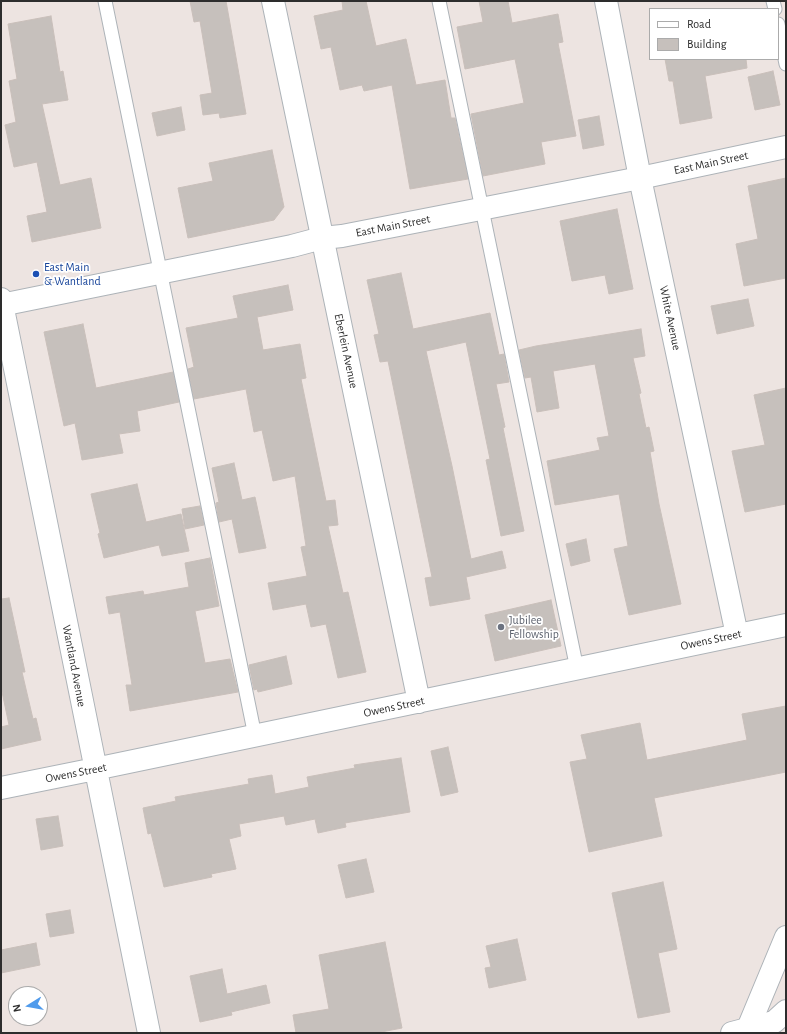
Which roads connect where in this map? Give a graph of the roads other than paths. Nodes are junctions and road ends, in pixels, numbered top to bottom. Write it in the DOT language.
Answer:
graph roads {
  1 [pos="105,1"];
  2 [pos="273,1"];
  3 [pos="439,1"];
  4 [pos="606,1"];
  5 [pos="779,29"];
  6 [pos="786,64"];
  7 [pos="786,147"];
  8 [pos="640,178"];
  9 [pos="482,209"];
  10 [pos="322,238"];
  11 [pos="161,272"];
  12 [pos="1,303"];
  13 [pos="786,625"];
  14 [pos="737,635"];
  15 [pos="577,669"];
  16 [pos="419,702"];
  17 [pos="255,736"];
  18 [pos="95,770"];
  19 [pos="1,788"];
  20 [pos="785,940"];
  21 [pos="786,1011"];
  22 [pos="742,1032"];
  23 [pos="149,1033"];
  1 -- 11 [label="lane"];
  2 -- 10 [label="street, Eberlein Avenue"];
  3 -- 9 [label="lane"];
  4 -- 8 [label="street, White Avenue"];
  5 -- 6 [label="lane"];
  7 -- 8 [label="street, East Main Street"];
  8 -- 9 [label="street, East Main Street"];
  8 -- 14 [label="street, White Avenue"];
  9 -- 10 [label="street, East Main Street"];
  9 -- 15 [label="lane"];
  10 -- 11 [label="street, East Main Street"];
  10 -- 16 [label="street, Eberlein Avenue"];
  11 -- 12 [label="street, East Main Street"];
  11 -- 17 [label="lane"];
  12 -- 18 [label="street, Wantland Avenue"];
  13 -- 14 [label="street, Owens Street"];
  14 -- 15 [label="street, Owens Street"];
  15 -- 16 [label="street, Owens Street"];
  16 -- 17 [label="street, Owens Street"];
  17 -- 18 [label="street, Owens Street"];
  18 -- 19 [label="street, Owens Street"];
  18 -- 23 [label="street, Wantland Avenue"];
  20 -- 22 [label="street"];
  21 -- 22 [label="street"];
}
